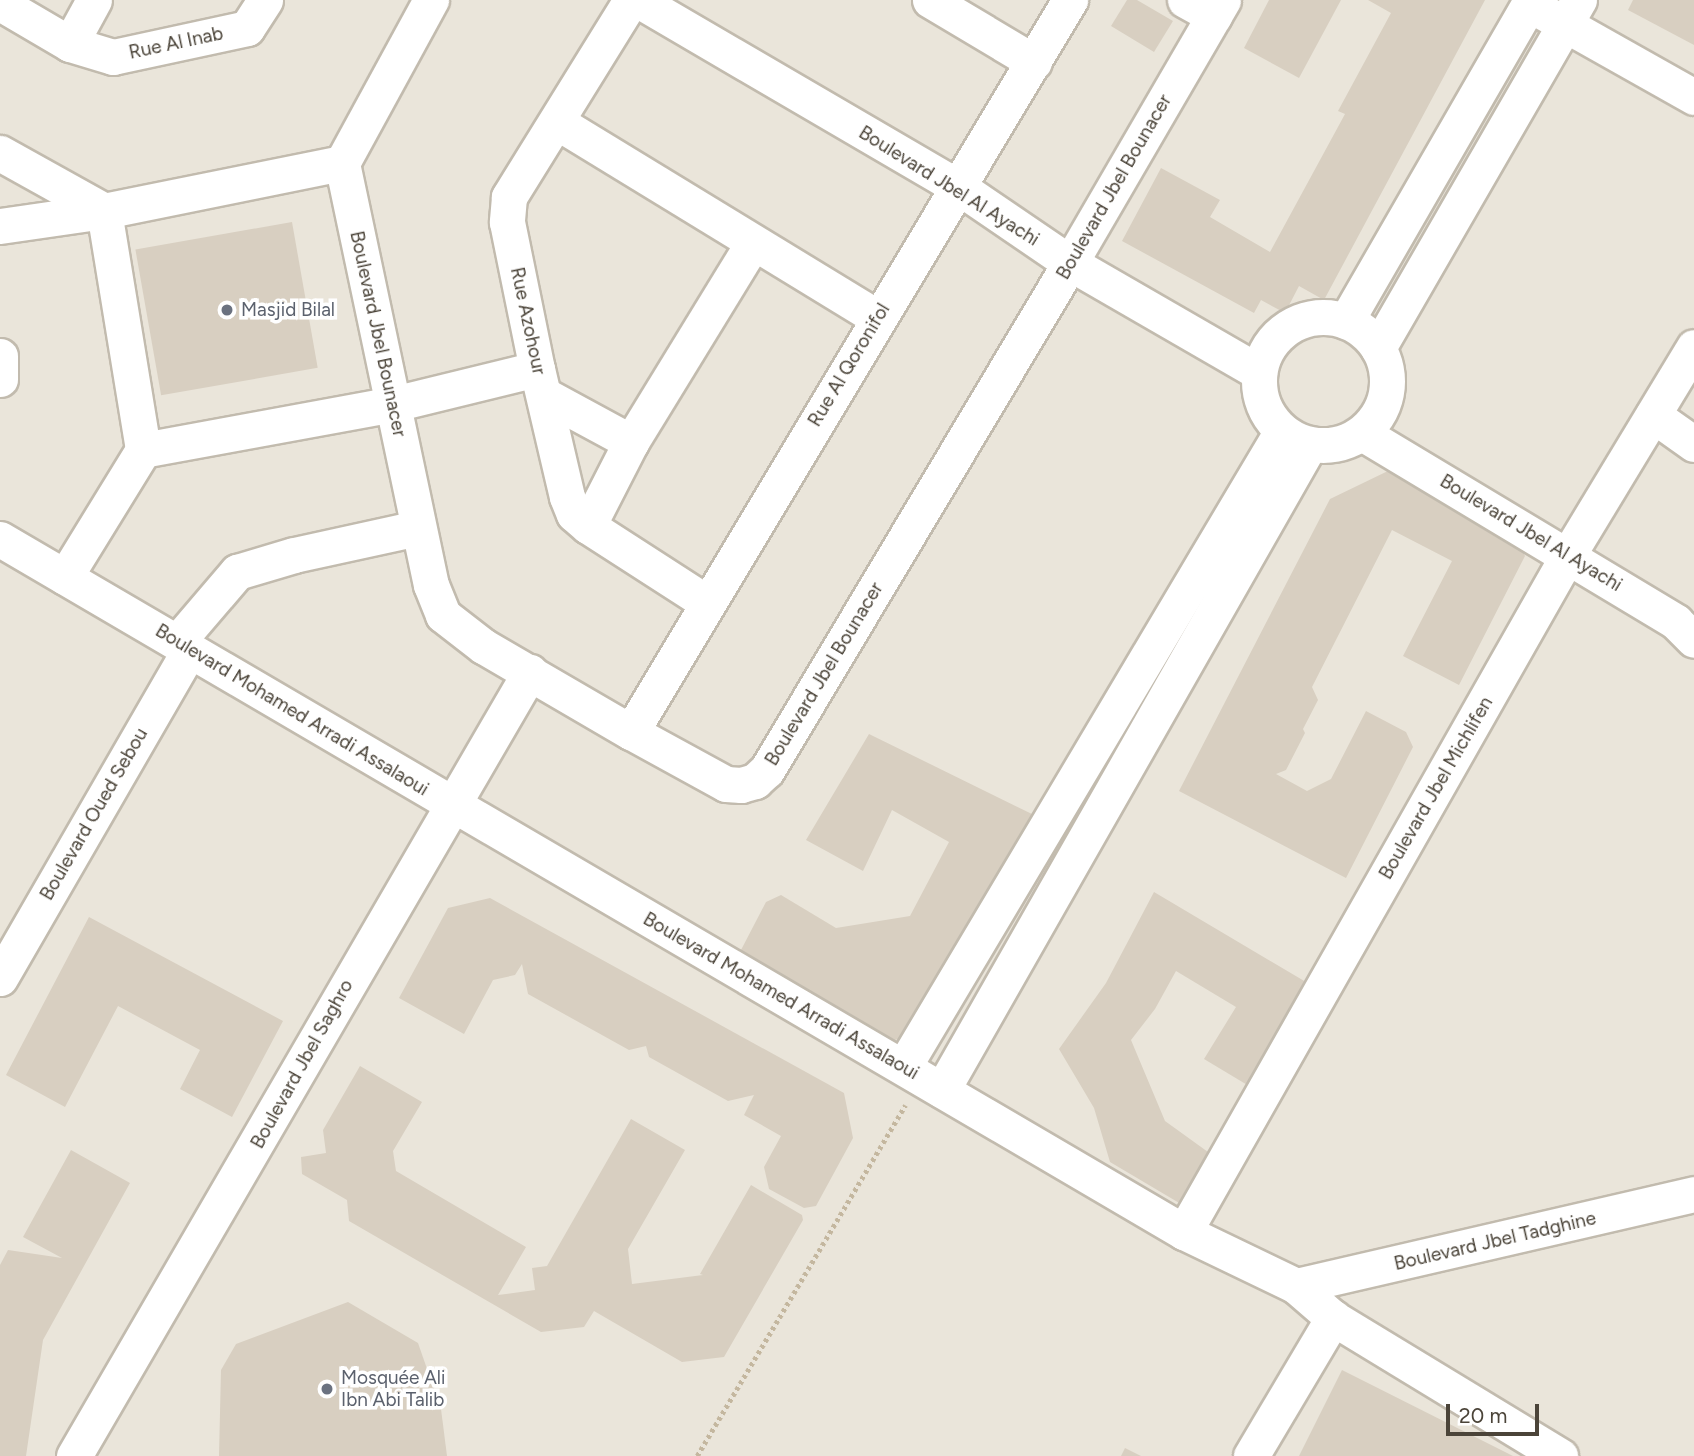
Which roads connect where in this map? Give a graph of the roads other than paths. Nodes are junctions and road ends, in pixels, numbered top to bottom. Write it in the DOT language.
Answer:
graph roads {
  1 [pos="94,0"];
  2 [pos="265,0"];
  3 [pos="431,0"];
  4 [pos="631,0"];
  5 [pos="638,0"];
  6 [pos="930,0"];
  7 [pos="1070,0"];
  8 [pos="1528,1"];
  9 [pos="0,3"];
  10 [pos="1207,5"];
  11 [pos="1572,12"];
  12 [pos="69,44"];
  13 [pos="1034,62"];
  14 [pos="1694,97"];
  15 [pos="557,122"];
  16 [pos="0,153"];
  17 [pos="342,163"];
  18 [pos="960,188"];
  19 [pos="104,211"];
  20 [pos="0,226"];
  21 [pos="753,243"];
  22 [pos="1070,263"];
  23 [pos="877,317"];
  24 [pos="1346,321"];
  25 [pos="1694,347"];
  26 [pos="1378,348"];
  27 [pos="0,356"];
  28 [pos="1259,372"];
  29 [pos="0,379"];
  30 [pos="541,382"];
  31 [pos="393,404"];
  32 [pos="1653,415"];
  33 [pos="1363,433"];
  34 [pos="1296,438"];
  35 [pos="631,442"];
  36 [pos="1694,444"];
  37 [pos="143,450"];
  38 [pos="588,526"];
  39 [pos="418,528"];
  40 [pos="0,539"];
  41 [pos="1568,555"];
  42 [pos="65,577"];
  43 [pos="706,602"];
  44 [pos="1694,640"];
  45 [pos="183,646"];
  46 [pos="530,672"];
  47 [pos="631,732"];
  48 [pos="450,805"];
  49 [pos="0,978"];
  50 [pos="922,1078"];
  51 [pos="1694,1194"];
  52 [pos="1184,1232"];
  53 [pos="1296,1286"];
  54 [pos="1332,1318"];
  55 [pos="74,1456"];
  56 [pos="1251,1456"];
  57 [pos="1560,1456"];
  1 -- 12 [label="street"];
  2 -- 12 [label="street, Rue Al Inab"];
  3 -- 17 [label="street"];
  4 -- 15 [label="street, Rue Azohour"];
  5 -- 18 [label="street, Boulevard Jbel Al Ayachi"];
  6 -- 13 [label="street"];
  7 -- 13 [label="street, Rue Al Qoronifol"];
  8 -- 11 [label="street"];
  8 -- 24 [label="street"];
  9 -- 12 [label="street, Rue Al Inab"];
  10 -- 22 [label="street, Boulevard Jbel Bounacer"];
  11 -- 14 [label="street"];
  11 -- 26 [label="street"];
  13 -- 18 [label="street, Rue Al Qoronifol"];
  15 -- 21 [label="street"];
  15 -- 30 [label="street, Rue Azohour"];
  16 -- 19 [label="street"];
  17 -- 19 [label="street"];
  17 -- 31 [label="street, Boulevard Jbel Bounacer"];
  18 -- 22 [label="street, Boulevard Jbel Al Ayachi"];
  18 -- 23 [label="street, Rue Al Qoronifol"];
  19 -- 20 [label="street"];
  19 -- 37 [label="street"];
  21 -- 23 [label="street"];
  21 -- 35 [label="street"];
  22 -- 28 [label="street, Boulevard Jbel Al Ayachi"];
  22 -- 47 [label="street, Boulevard Jbel Bounacer"];
  23 -- 43 [label="street, Rue Al Qoronifol"];
  24 -- 26 [label="street"];
  24 -- 28 [label="street"];
  25 -- 32 [label="street, Boulevard Jbel Michlifen"];
  26 -- 33 [label="street"];
  27 -- 29 [label="street"];
  28 -- 34 [label="street"];
  30 -- 31 [label="street"];
  30 -- 35 [label="street"];
  30 -- 38 [label="street, Rue Azohour"];
  31 -- 37 [label="street"];
  31 -- 39 [label="street, Boulevard Jbel Bounacer"];
  32 -- 36 [label="street"];
  32 -- 41 [label="street, Boulevard Jbel Michlifen"];
  33 -- 34 [label="street"];
  33 -- 41 [label="street, Boulevard Jbel Al Ayachi"];
  34 -- 50 [label="street"];
  35 -- 38 [label="street"];
  37 -- 42 [label="street"];
  38 -- 43 [label="street, Rue Azohour"];
  39 -- 45 [label="street, Boulevard Oued Sebou"];
  39 -- 46 [label="street, Boulevard Jbel Bounacer"];
  40 -- 42 [label="street, Boulevard Mohamed Arradi Assalaoui"];
  41 -- 44 [label="street, Boulevard Jbel Al Ayachi"];
  41 -- 52 [label="street, Boulevard Jbel Michlifen"];
  42 -- 45 [label="street, Boulevard Mohamed Arradi Assalaoui"];
  43 -- 47 [label="street, Rue Al Qoronifol"];
  45 -- 48 [label="street, Boulevard Mohamed Arradi Assalaoui"];
  45 -- 49 [label="street, Boulevard Oued Sebou"];
  46 -- 47 [label="street, Boulevard Jbel Bounacer"];
  46 -- 48 [label="street, Boulevard Jbel Saghro"];
  48 -- 50 [label="street, Boulevard Mohamed Arradi Assalaoui"];
  48 -- 55 [label="street, Boulevard Jbel Saghro"];
  50 -- 52 [label="street, Boulevard Mohamed Arradi Assalaoui"];
  51 -- 53 [label="street, Boulevard Jbel Tadghine"];
  52 -- 53 [label="street, Boulevard Mohamed Arradi Assalaoui"];
  53 -- 54 [label="street, Boulevard Mohamed Arradi Assalaoui"];
  54 -- 56 [label="street"];
  54 -- 57 [label="street, Boulevard Mohamed Arradi Assalaoui"];
}
